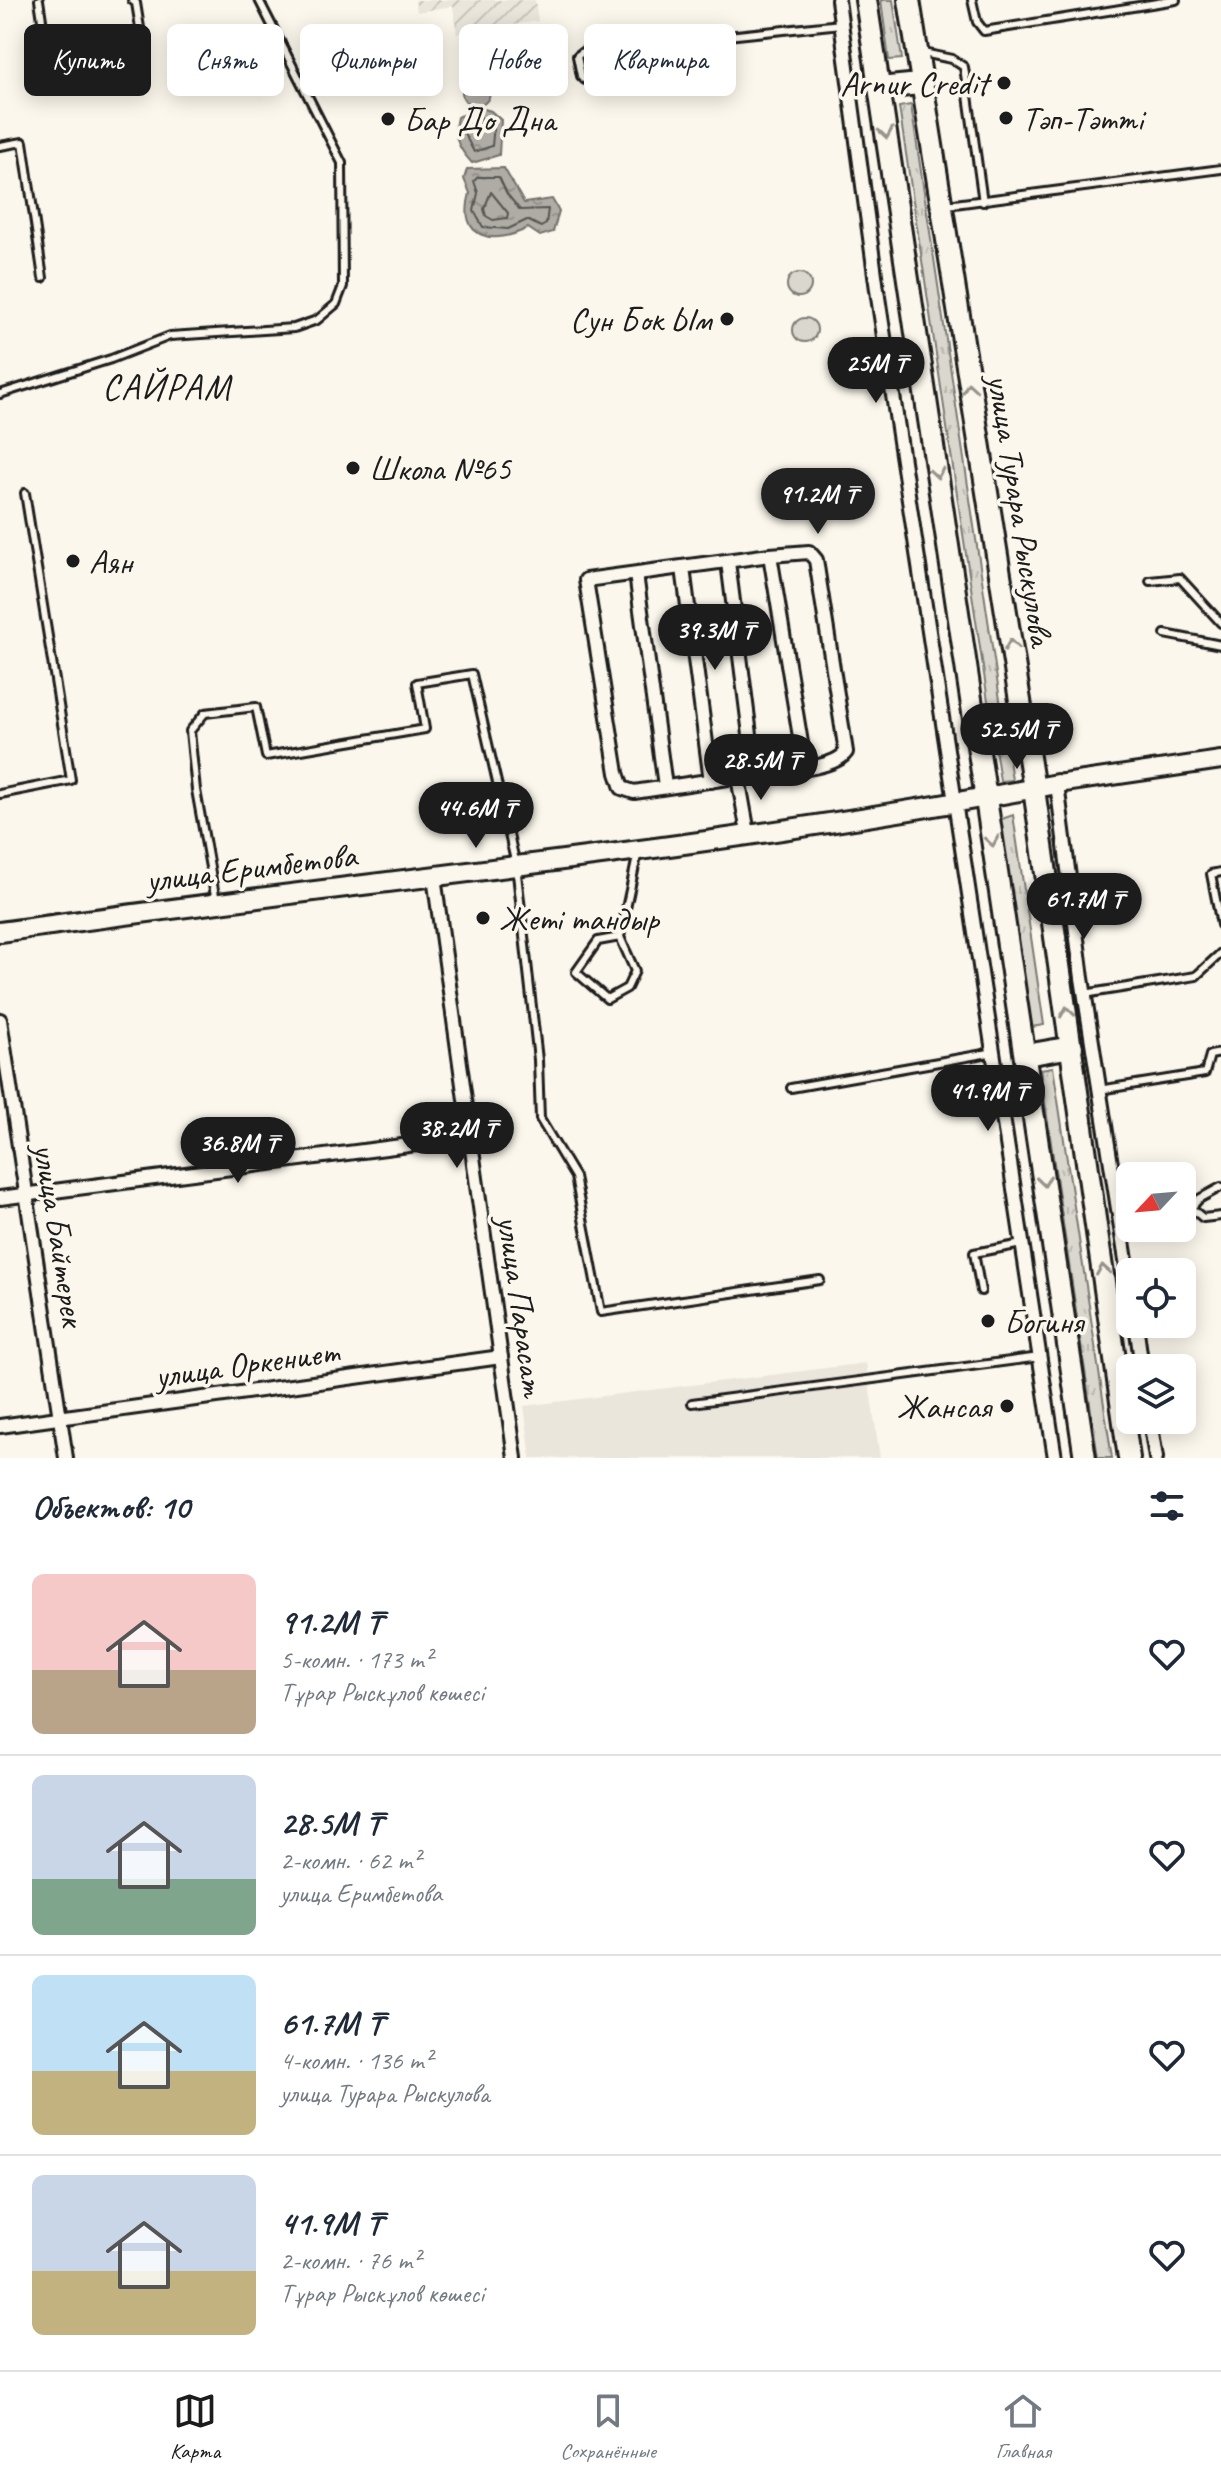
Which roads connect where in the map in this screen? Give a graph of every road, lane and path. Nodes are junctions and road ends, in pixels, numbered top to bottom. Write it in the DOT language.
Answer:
graph roads {
  1 [pos="39,0"];
  2 [pos="132,0"];
  3 [pos="259,0"];
  4 [pos="838,0"];
  5 [pos="866,0"];
  6 [pos="909,0"];
  7 [pos="972,0"];
  8 [pos="1176,0"];
  9 [pos="841,24"];
  10 [pos="736,35"];
  11 [pos="702,39"];
  12 [pos="916,52"];
  13 [pos="920,84"];
  14 [pos="879,88"];
  15 [pos="0,146"];
  16 [pos="1221,169"];
  17 [pos="983,202"];
  18 [pos="940,206"];
  19 [pos="43,278"];
  20 [pos="0,394"];
  21 [pos="25,493"];
  22 [pos="770,555"];
  23 [pos="728,562"];
  24 [pos="683,568"];
  25 [pos="636,574"];
  26 [pos="1150,581"];
  27 [pos="1221,623"];
  28 [pos="1165,634"];
  29 [pos="1221,645"];
  30 [pos="1221,760"];
  31 [pos="805,767"];
  32 [pos="755,774"];
  33 [pos="738,777"];
  34 [pos="711,781"];
  35 [pos="1057,784"];
  36 [pos="665,786"];
  37 [pos="1034,789"];
  38 [pos="0,794"];
  39 [pos="985,798"];
  40 [pos="957,803"];
  41 [pos="748,833"];
  42 [pos="638,852"];
  43 [pos="516,865"];
  44 [pos="1221,872"];
  45 [pos="434,877"];
  46 [pos="216,901"];
  47 [pos="1053,919"];
  48 [pos="1221,925"];
  49 [pos="0,932"];
  50 [pos="620,937"];
  51 [pos="1221,953"];
  52 [pos="1082,978"];
  53 [pos="1084,994"];
  54 [pos="0,1020"];
  55 [pos="1072,1047"];
  56 [pos="995,1052"];
  57 [pos="1221,1053"];
  58 [pos="1026,1055"];
  59 [pos="791,1088"];
  60 [pos="1099,1090"];
  61 [pos="471,1137"];
  62 [pos="1116,1173"];
  63 [pos="1221,1187"];
  64 [pos="25,1194"];
  65 [pos="0,1198"];
  66 [pos="1196,1202"];
  67 [pos="1196,1212"];
  68 [pos="1221,1216"];
  69 [pos="1023,1244"];
  70 [pos="820,1280"];
  71 [pos="981,1291"];
  72 [pos="501,1357"];
  73 [pos="1040,1357"];
  74 [pos="692,1403"];
  75 [pos="60,1417"];
  76 [pos="0,1426"];
  77 [pos="1152,1434"];
  78 [pos="66,1458"];
  79 [pos="515,1458"];
  80 [pos="1055,1458"];
  81 [pos="1085,1458"];
  82 [pos="1129,1458"];
  83 [pos="1156,1458"];
  1 -- 2 [label="lane"];
  3 -- 20 [label="lane"];
  4 -- 9 [label="street"];
  5 -- 14 [label="main road"];
  6 -- 12 [label="main road, улица Турара Рыскулова"];
  7 -- 8 [label="lane"];
  9 -- 10 [label="lane"];
  9 -- 40 [label="street"];
  11 -- 11 [label="lane"];
  12 -- 13 [label="main road, улица Турара Рыскулова"];
  12 -- 17 [label="lane"];
  13 -- 14 [label="main road"];
  13 -- 18 [label="main road, улица Турара Рыскулова"];
  14 -- 39 [label="main road, one-way"];
  15 -- 19 [label="lane"];
  16 -- 17 [label="lane"];
  17 -- 18 [label="lane"];
  37 -- 18 [label="main road, улица Турара Рыскулова, one-way"];
  21 -- 38 [label="lane"];
  22 -- 23 [label="street"];
  22 -- 31 [label="street"];
  22 -- 31 [label="street"];
  23 -- 24 [label="street"];
  23 -- 32 [label="street"];
  24 -- 25 [label="street"];
  24 -- 34 [label="street"];
  25 -- 36 [label="street"];
  25 -- 36 [label="street"];
  26 -- 27 [label="lane"];
  28 -- 29 [label="lane"];
  30 -- 35 [label="street, улица Еримбетова"];
  31 -- 32 [label="street"];
  32 -- 33 [label="street"];
  33 -- 34 [label="street"];
  33 -- 41 [label="street"];
  34 -- 36 [label="street"];
  35 -- 37 [label="main road, улица Еримбетова"];
  35 -- 52 [label="street"];
  37 -- 39 [label="main road, улица Еримбетова"];
  37 -- 47 [label="main road, улица Турара Рыскулова"];
  39 -- 40 [label="main road, улица Еримбетова"];
  39 -- 58 [label="main road, one-way"];
  40 -- 41 [label="main road, улица Еримбетова"];
  40 -- 56 [label="street"];
  41 -- 42 [label="main road, улица Еримбетова"];
  42 -- 43 [label="main road, улица Еримбетова"];
  42 -- 50 [label="lane"];
  43 -- 45 [label="main road, улица Еримбетова"];
  43 -- 46 [label="lane"];
  43 -- 70 [label="lane"];
  44 -- 48 [label="lane"];
  45 -- 46 [label="main road, улица Еримбетова"];
  45 -- 61 [label="street, улица Парасат"];
  46 -- 49 [label="main road, улица Еримбетова"];
  47 -- 52 [label="street"];
  55 -- 47 [label="main road, улица Турара Рыскулова, one-way"];
  50 -- 50 [label="lane"];
  51 -- 53 [label="lane"];
  52 -- 53 [label="street"];
  53 -- 60 [label="street"];
  54 -- 64 [label="street, улица Байтерек"];
  55 -- 58 [label="main road"];
  82 -- 55 [label="main road, улица Турара Рыскулова, one-way"];
  56 -- 59 [label="lane"];
  56 -- 69 [label="street"];
  57 -- 60 [label="lane"];
  58 -- 81 [label="main road, one-way"];
  60 -- 62 [label="street"];
  61 -- 64 [label="street"];
  61 -- 72 [label="street, улица Парасат"];
  63 -- 66 [label="lane"];
  64 -- 65 [label="street"];
  64 -- 75 [label="street, улица Байтерек"];
  67 -- 68 [label="lane"];
  69 -- 71 [label="lane"];
  69 -- 73 [label="street"];
  72 -- 75 [label="street, улица Оркениет"];
  72 -- 79 [label="street, улица Парасат"];
  73 -- 74 [label="lane"];
  73 -- 80 [label="street"];
  75 -- 76 [label="street, улица Оркениет"];
  75 -- 78 [label="street, улица Байтерек"];
  77 -- 83 [label="street"];
}
